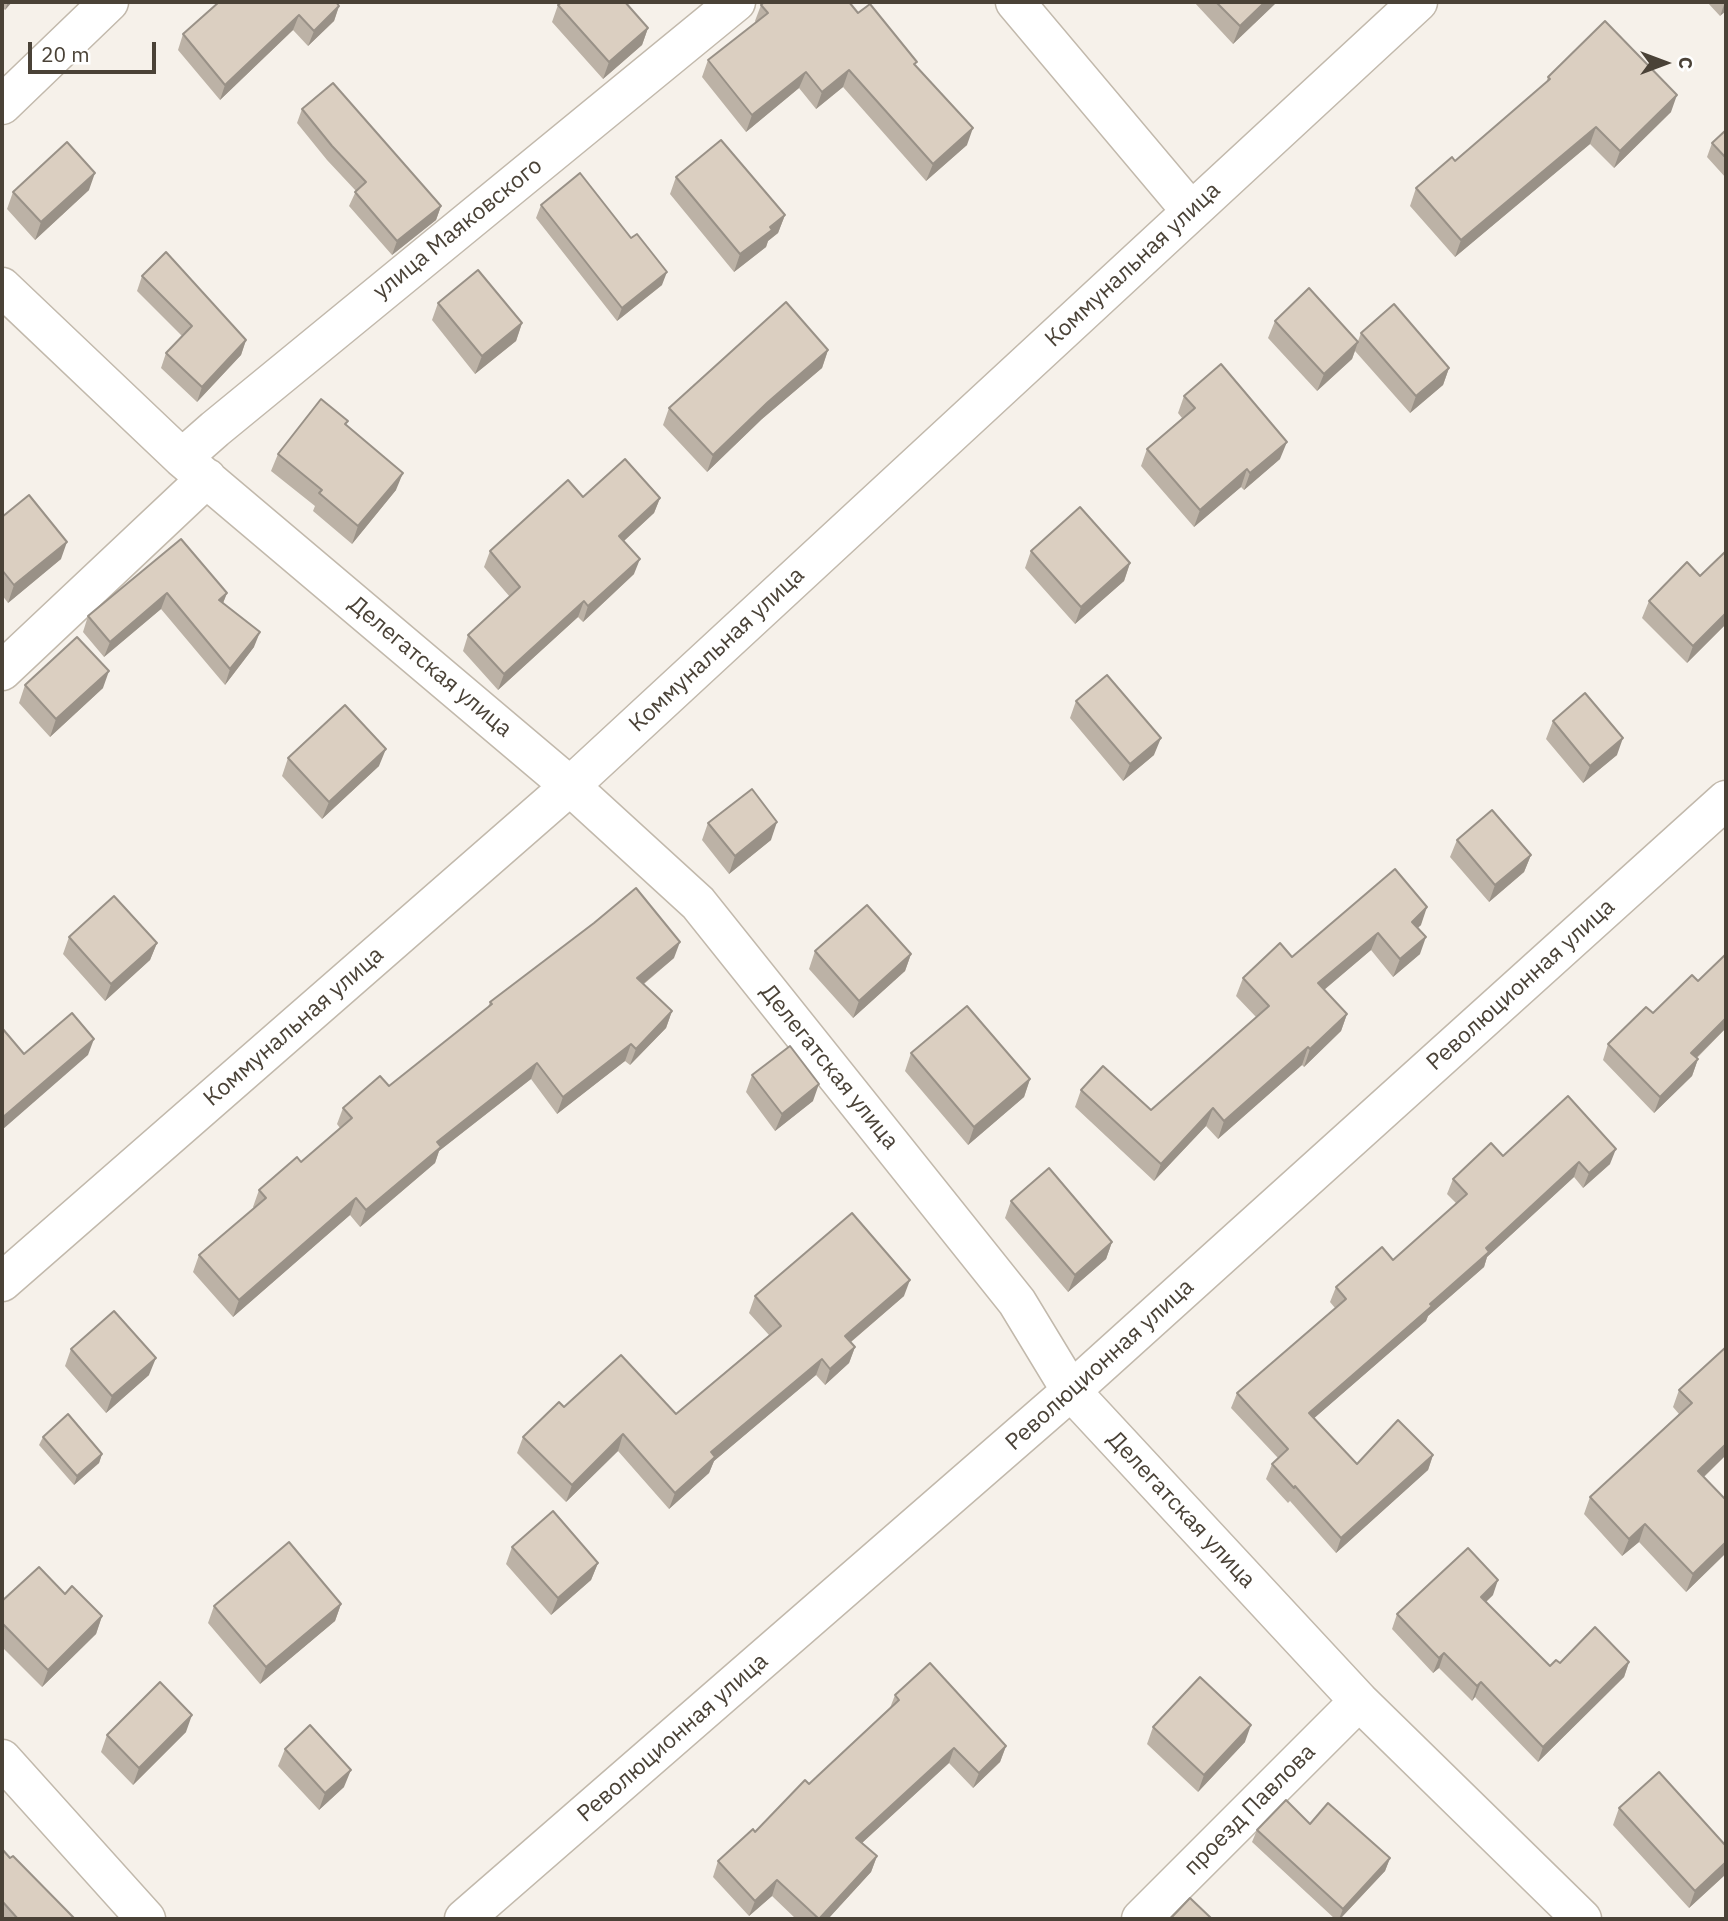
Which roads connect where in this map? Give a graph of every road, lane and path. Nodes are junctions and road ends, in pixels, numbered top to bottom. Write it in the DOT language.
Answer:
graph roads {
  1 [pos="109,2"];
  2 [pos="736,2"];
  3 [pos="1015,2"];
  4 [pos="1418,2"];
  5 [pos="2,105"];
  6 [pos="1191,211"];
  7 [pos="2,287"];
  8 [pos="195,468"];
  9 [pos="2,671"];
  10 [pos="570,786"];
  11 [pos="1726,800"];
  12 [pos="2,1282"];
  13 [pos="1071,1391"];
  14 [pos="1359,1701"];
  15 [pos="2,1759"];
  16 [pos="146,1919"];
  17 [pos="464,1919"];
  18 [pos="1141,1919"];
  19 [pos="1582,1919"];
  1 -- 5 [label="street"];
  2 -- 8 [label="street, улица Маяковского"];
  3 -- 6 [label="street"];
  4 -- 6 [label="street, Коммунальная улица"];
  6 -- 10 [label="street, Коммунальная улица"];
  7 -- 8 [label="street, Делегатская улица"];
  8 -- 9 [label="street, улица Маяковского"];
  8 -- 10 [label="street, Делегатская улица"];
  10 -- 12 [label="street, Коммунальная улица"];
  10 -- 13 [label="street, Делегатская улица"];
  11 -- 13 [label="street, Революционная улица"];
  13 -- 14 [label="street, Делегатская улица"];
  13 -- 17 [label="street, Революционная улица"];
  14 -- 18 [label="street, проезд Павлова"];
  14 -- 19 [label="street, Делегатская улица"];
  15 -- 16 [label="street"];
}
